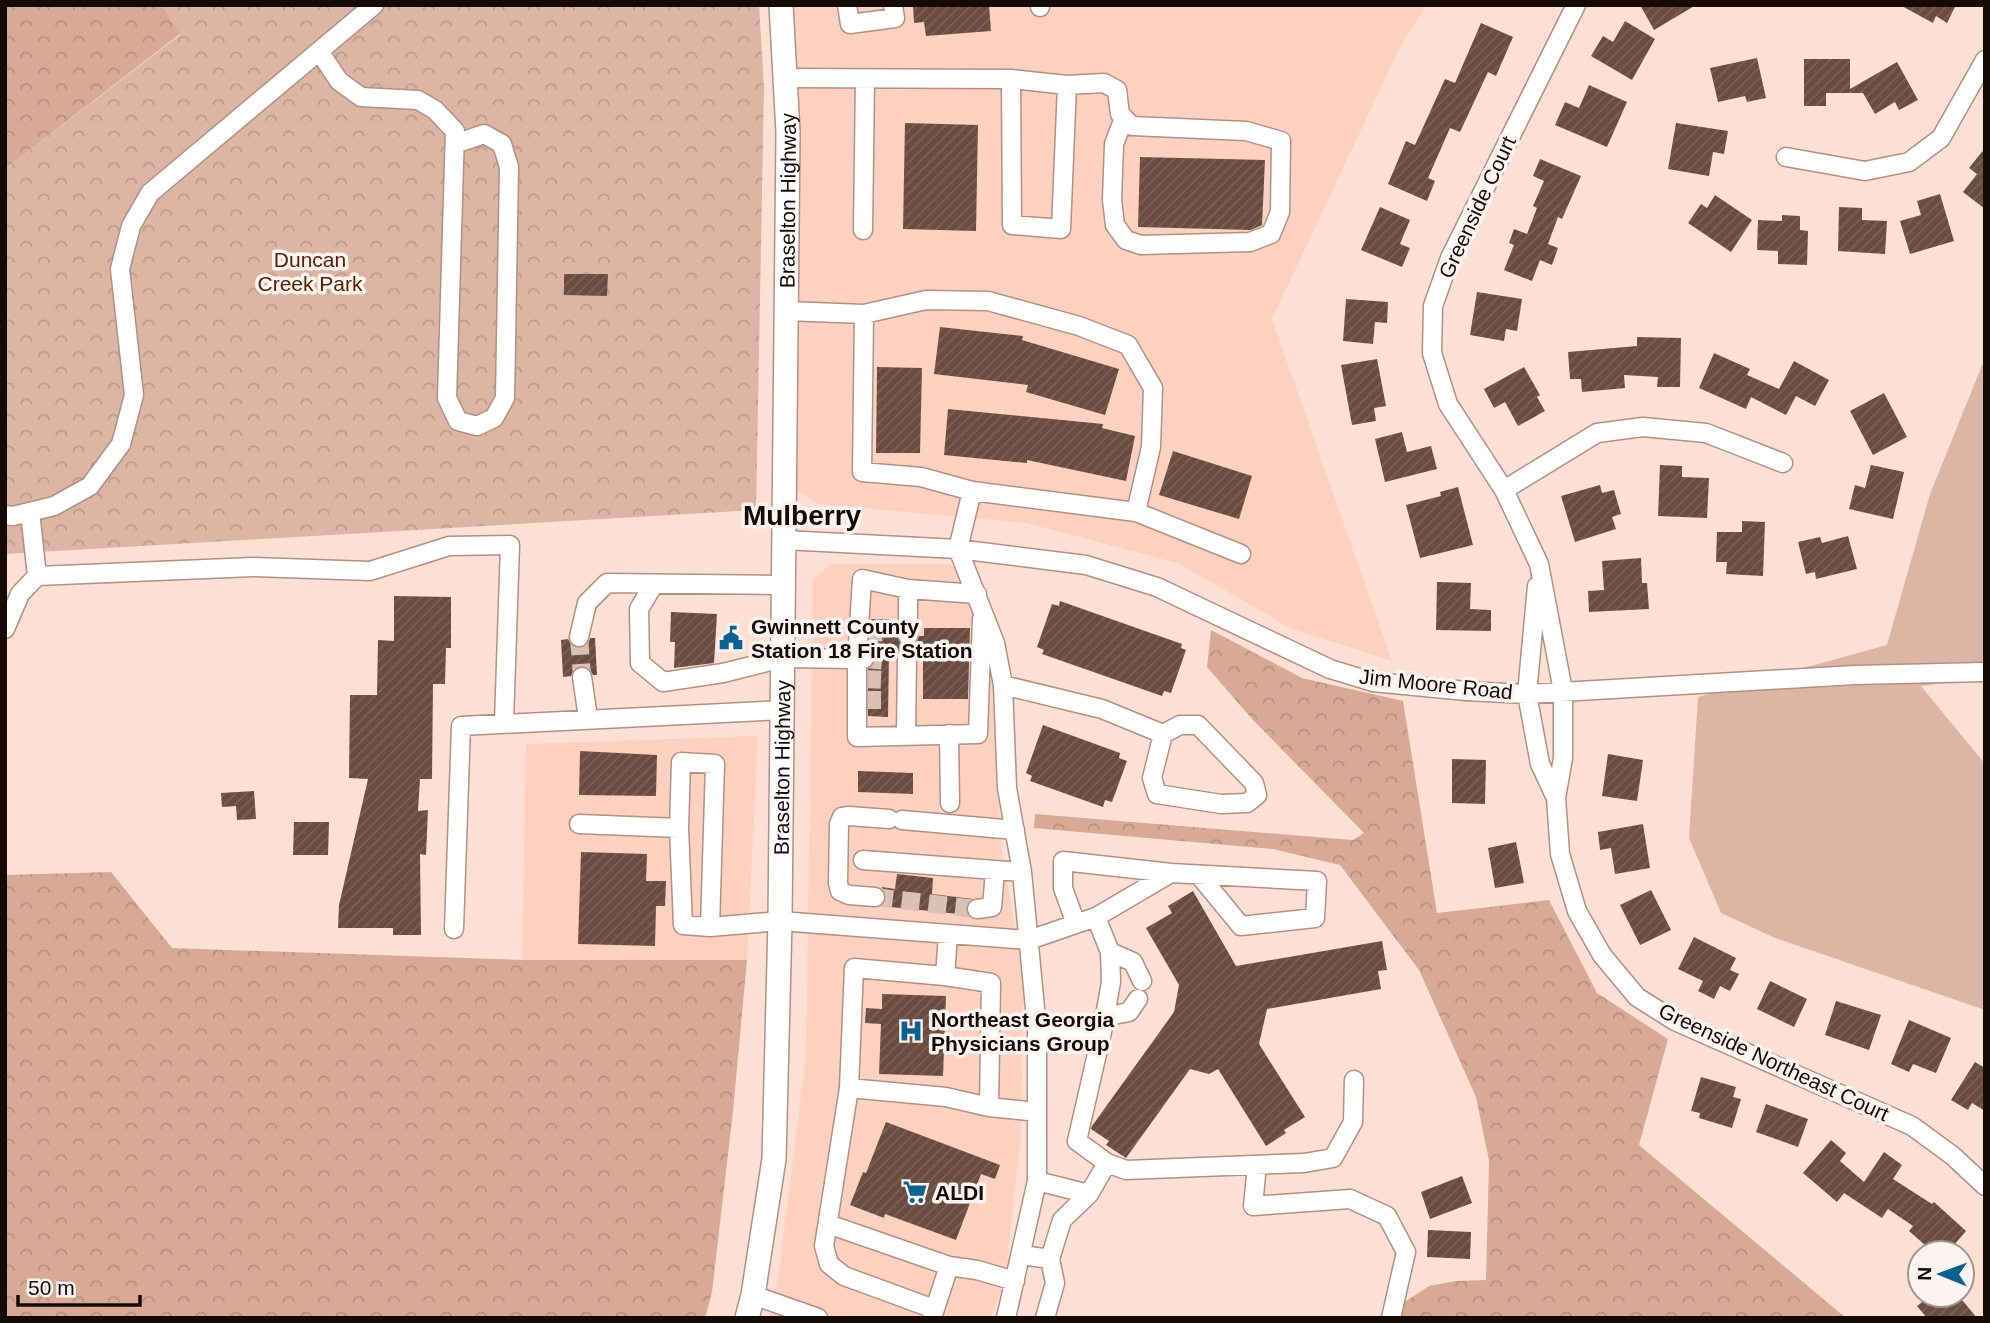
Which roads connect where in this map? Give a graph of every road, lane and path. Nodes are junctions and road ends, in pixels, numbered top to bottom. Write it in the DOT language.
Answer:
graph roads {
  1 [pos="374,5"];
  2 [pos="781,5"];
  3 [pos="847,5"];
  4 [pos="893,5"];
  5 [pos="1576,5"];
  6 [pos="320,51"];
  7 [pos="1985,60"];
  8 [pos="785,78"];
  9 [pos="865,79"];
  10 [pos="1011,79"];
  11 [pos="1067,85"];
  12 [pos="1124,118"];
  13 [pos="455,144"];
  14 [pos="1786,157"];
  15 [pos="863,230"];
  16 [pos="786,311"];
  17 [pos="864,314"];
  18 [pos="1783,463"];
  19 [pos="1504,490"];
  20 [pos="972,491"];
  21 [pos="30,512"];
  22 [pos="1136,512"];
  23 [pos="5,515"];
  24 [pos="784,540"];
  25 [pos="958,549"];
  26 [pos="1241,554"];
  27 [pos="1539,564"];
  28 [pos="37,576"];
  29 [pos="654,584"];
  30 [pos="784,585"];
  31 [pos="908,589"];
  32 [pos="980,601"];
  33 [pos="5,629"];
  34 [pos="889,632"];
  35 [pos="579,637"];
  36 [pos="783,658"];
  37 [pos="860,659"];
  38 [pos="900,667"];
  39 [pos="1985,672"];
  40 [pos="582,677"];
  41 [pos="1003,685"];
  42 [pos="1563,691"];
  43 [pos="1527,694"];
  44 [pos="888,700"];
  45 [pos="907,700"];
  46 [pos="1004,709"];
  47 [pos="783,710"];
  48 [pos="980,711"];
  49 [pos="588,718"];
  50 [pos="504,722"];
  51 [pos="949,734"];
  52 [pos="1163,734"];
  53 [pos="906,736"];
  54 [pos="1556,798"];
  55 [pos="950,803"];
  56 [pos="579,824"];
  57 [pos="679,828"];
  58 [pos="1015,830"];
  59 [pos="863,860"];
  60 [pos="995,870"];
  61 [pos="1022,872"];
  62 [pos="1171,873"];
  63 [pos="1199,875"];
  64 [pos="875,897"];
  65 [pos="977,909"];
  66 [pos="1096,917"];
  67 [pos="780,921"];
  68 [pos="1076,924"];
  69 [pos="710,927"];
  70 [pos="454,929"];
  71 [pos="948,934"];
  72 [pos="1029,940"];
  73 [pos="1110,952"];
  74 [pos="945,976"];
  75 [pos="1142,981"];
  76 [pos="1138,999"];
  77 [pos="1103,1025"];
  78 [pos="1037,1029"];
  79 [pos="1354,1080"];
  80 [pos="849,1088"];
  81 [pos="989,1107"];
  82 [pos="1037,1112"];
  83 [pos="1107,1163"];
  84 [pos="1257,1165"];
  85 [pos="1037,1181"];
  86 [pos="1985,1186"];
  87 [pos="1089,1194"];
  88 [pos="828,1224"];
  89 [pos="1022,1255"];
  90 [pos="1049,1259"];
  91 [pos="949,1266"];
  92 [pos="1015,1281"];
  93 [pos="753,1295"];
  94 [pos="933,1313"];
  95 [pos="747,1318"];
  96 [pos="818,1318"];
  97 [pos="1006,1318"];
  98 [pos="1045,1318"];
  99 [pos="1391,1318"];
  1 -- 6 [label="street"];
  2 -- 8 [label="main road, Braselton Highway"];
  3 -- 4 [label="street"];
  5 -- 19 [label="street, Greenside Court"];
  6 -- 13 [label="street"];
  6 -- 21 [label="street"];
  7 -- 14 [label="street"];
  8 -- 9 [label="street"];
  8 -- 16 [label="main road, Braselton Highway"];
  9 -- 10 [label="street"];
  9 -- 15 [label="street"];
  10 -- 11 [label="street"];
  10 -- 11 [label="street"];
  11 -- 12 [label="street"];
  12 -- 12 [label="street"];
  13 -- 13 [label="street"];
  16 -- 17 [label="street"];
  16 -- 24 [label="main road, Braselton Highway"];
  17 -- 20 [label="street"];
  17 -- 22 [label="street"];
  18 -- 19 [label="street"];
  19 -- 27 [label="street, Greenside Court"];
  20 -- 22 [label="street"];
  20 -- 25 [label="street"];
  21 -- 23 [label="street"];
  21 -- 28 [label="street"];
  22 -- 26 [label="street"];
  24 -- 25 [label="street, Jim Moore Road"];
  24 -- 30 [label="main road, Braselton Highway"];
  25 -- 32 [label="street"];
  25 -- 43 [label="street, Jim Moore Road"];
  27 -- 42 [label="street, Greenside Court"];
  27 -- 43 [label="street"];
  28 -- 33 [label="street"];
  28 -- 50 [label="street"];
  29 -- 30 [label="street"];
  29 -- 35 [label="street"];
  29 -- 36 [label="street"];
  30 -- 36 [label="main road, Braselton Highway"];
  31 -- 32 [label="street"];
  31 -- 34 [label="street"];
  31 -- 37 [label="street"];
  32 -- 41 [label="street"];
  32 -- 48 [label="street"];
  36 -- 37 [label="street"];
  36 -- 47 [label="main road, Braselton Highway"];
  37 -- 53 [label="street"];
  38 -- 45 [label="street"];
  39 -- 42 [label="street, Jim Moore Road"];
  40 -- 49 [label="street"];
  41 -- 46 [label="street"];
  41 -- 52 [label="street"];
  42 -- 43 [label="street, Jim Moore Road"];
  42 -- 54 [label="street, Greenside Northeast Court"];
  43 -- 54 [label="street, Greenside Northeast Court"];
  44 -- 45 [label="street"];
  45 -- 53 [label="street"];
  46 -- 48 [label="street"];
  46 -- 58 [label="street"];
  47 -- 49 [label="street"];
  47 -- 67 [label="main road, Braselton Highway"];
  48 -- 51 [label="street"];
  49 -- 50 [label="street"];
  50 -- 70 [label="street"];
  51 -- 53 [label="street"];
  51 -- 55 [label="street"];
  52 -- 52 [label="street"];
  54 -- 86 [label="street, Greenside Northeast Court"];
  56 -- 57 [label="street"];
  57 -- 69 [label="street"];
  57 -- 69 [label="street"];
  58 -- 61 [label="street"];
  58 -- 64 [label="street"];
  59 -- 60 [label="street"];
  60 -- 61 [label="street"];
  60 -- 65 [label="street"];
  61 -- 72 [label="street"];
  62 -- 63 [label="street"];
  62 -- 66 [label="street"];
  62 -- 68 [label="street"];
  63 -- 63 [label="street"];
  66 -- 68 [label="street"];
  66 -- 73 [label="street"];
  67 -- 69 [label="street"];
  67 -- 71 [label="street"];
  67 -- 93 [label="main road, Braselton Highway"];
  68 -- 72 [label="street"];
  71 -- 72 [label="street"];
  71 -- 74 [label="street"];
  72 -- 78 [label="street"];
  73 -- 75 [label="street"];
  73 -- 77 [label="street"];
  74 -- 80 [label="street"];
  74 -- 81 [label="street"];
  76 -- 77 [label="street"];
  77 -- 78 [label="street"];
  77 -- 83 [label="street"];
  78 -- 82 [label="street"];
  79 -- 84 [label="street"];
  80 -- 81 [label="street"];
  80 -- 88 [label="street"];
  81 -- 82 [label="street"];
  82 -- 85 [label="street"];
  83 -- 84 [label="street"];
  83 -- 87 [label="street"];
  84 -- 99 [label="street"];
  85 -- 87 [label="street"];
  85 -- 89 [label="street"];
  87 -- 90 [label="street"];
  88 -- 91 [label="street"];
  88 -- 94 [label="street"];
  89 -- 90 [label="street"];
  89 -- 92 [label="street"];
  90 -- 98 [label="street"];
  91 -- 92 [label="street"];
  91 -- 94 [label="street"];
  92 -- 97 [label="street"];
  93 -- 95 [label="main road, Braselton Highway"];
  93 -- 96 [label="street"];
}
